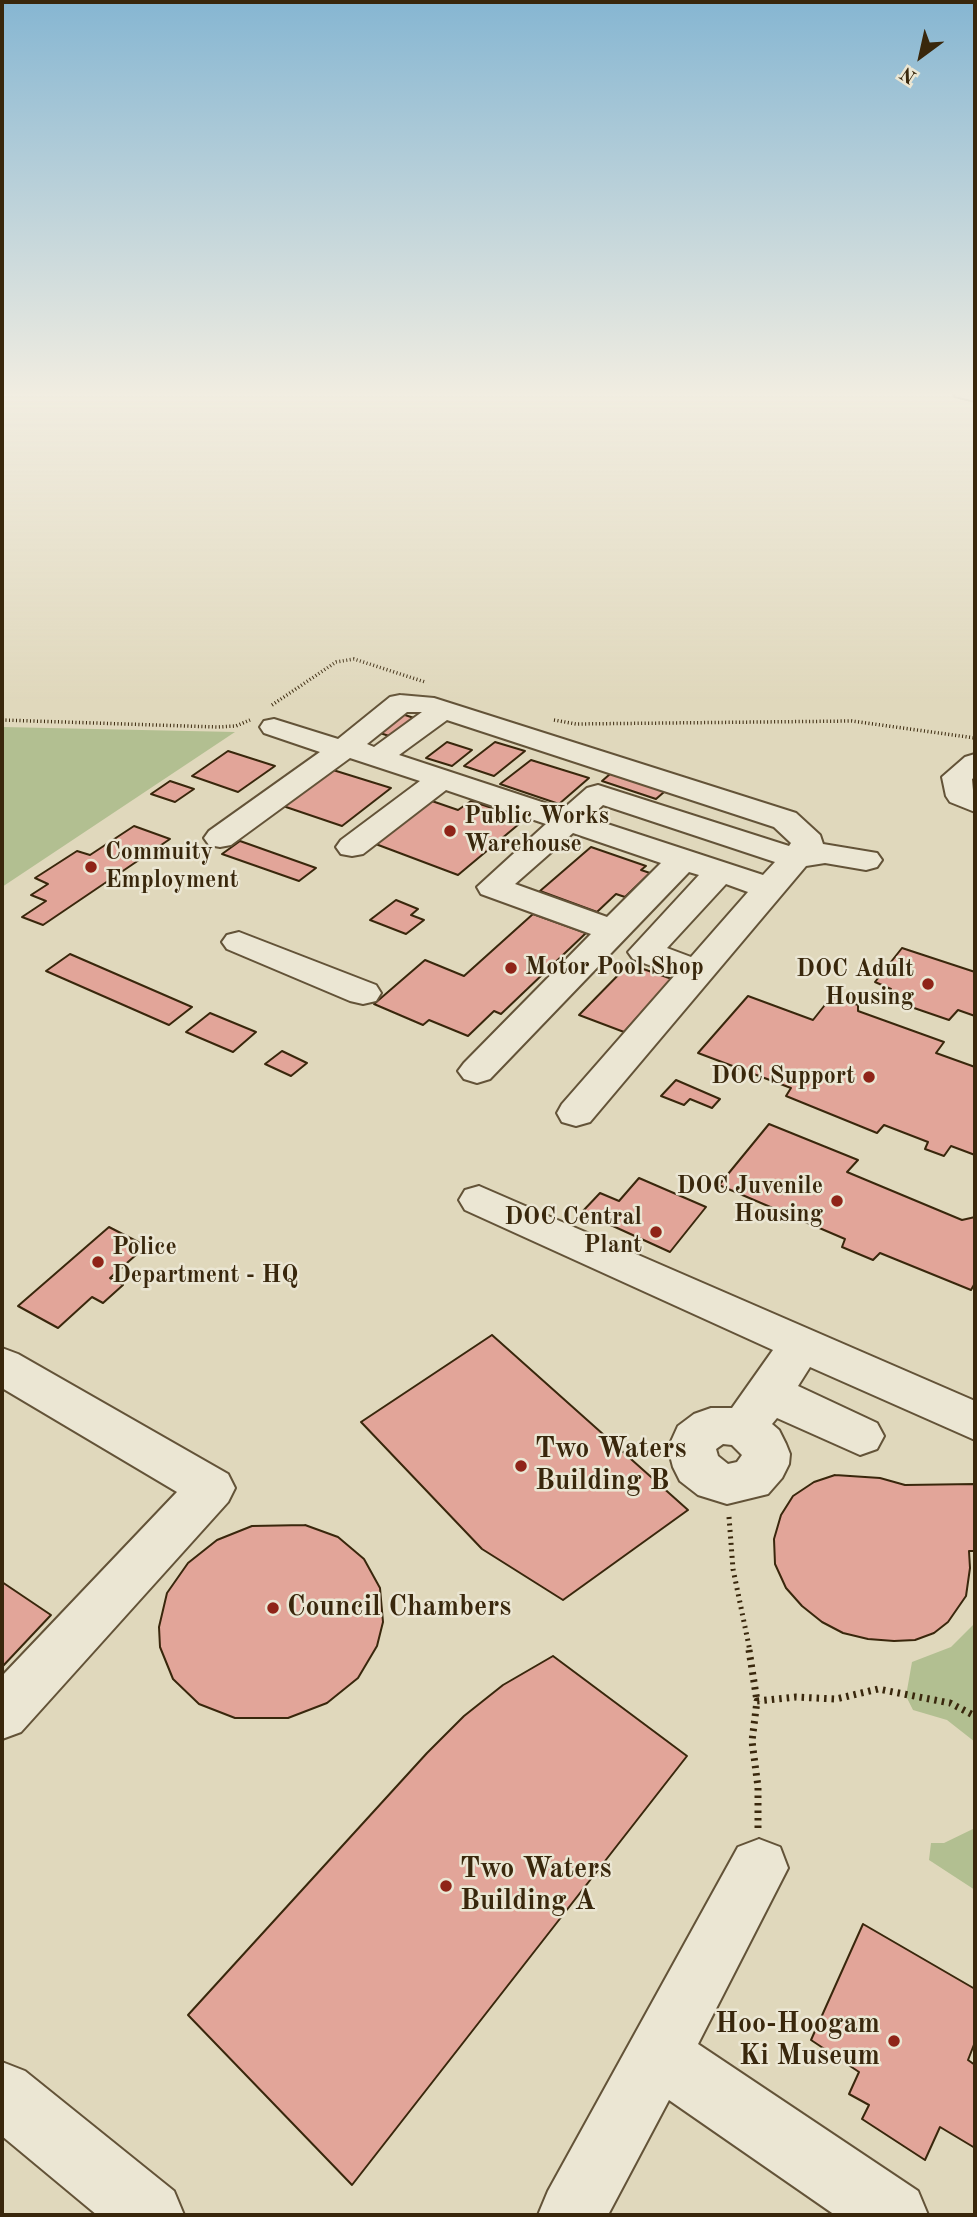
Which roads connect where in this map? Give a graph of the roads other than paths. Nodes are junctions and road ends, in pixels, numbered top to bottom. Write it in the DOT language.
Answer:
graph roads {
  1 [pos="443,710"];
  2 [pos="274,727"];
  3 [pos="343,749"];
  4 [pos="378,757"];
  5 [pos="975,763"];
  6 [pos="442,779"];
  7 [pos="975,803"];
  8 [pos="568,821"];
  9 [pos="220,838"];
  10 [pos="352,847"];
  11 [pos="795,858"];
  12 [pos="683,859"];
  13 [pos="866,860"];
  14 [pos="720,872"];
  15 [pos="769,888"];
  16 [pos="613,931"];
  17 [pos="239,942"];
  18 [pos="697,971"];
  19 [pos="363,993"];
  20 [pos="477,1071"];
  21 [pos="576,1113"];
  22 [pos="479,1199"];
  23 [pos="802,1343"];
  24 [pos="2,1366"];
  25 [pos="756,1411"];
  26 [pos="975,1421"];
  27 [pos="860,1436"];
  28 [pos="727,1484"];
  29 [pos="2,1714"];
  30 [pos="759,1868"];
  31 [pos="658,2055"];
  32 [pos="2,2094"];
  33 [pos="150,2215"];
  34 [pos="572,2215"];
  35 [pos="894,2215"];
  1 -- 3 [label="street"];
  1 -- 4 [label="street"];
  1 -- 11 [label="street"];
  2 -- 3 [label="street"];
  3 -- 4 [label="street"];
  3 -- 9 [label="street"];
  4 -- 6 [label="street"];
  5 -- 7 [label="street"];
  6 -- 8 [label="street"];
  6 -- 10 [label="street"];
  8 -- 11 [label="street"];
  8 -- 12 [label="street"];
  8 -- 16 [label="street"];
  11 -- 13 [label="street"];
  11 -- 15 [label="street"];
  12 -- 14 [label="street"];
  12 -- 16 [label="street"];
  14 -- 15 [label="street"];
  14 -- 18 [label="street"];
  15 -- 18 [label="street"];
  16 -- 20 [label="street"];
  17 -- 19 [label="street"];
  18 -- 21 [label="street"];
  22 -- 23 [label="street"];
  23 -- 25 [label="street"];
  23 -- 26 [label="street"];
  24 -- 29 [label="street"];
  25 -- 27 [label="street"];
  25 -- 28 [label="street"];
  30 -- 31 [label="street"];
  31 -- 34 [label="street"];
  31 -- 35 [label="street"];
  32 -- 33 [label="street"];
}
